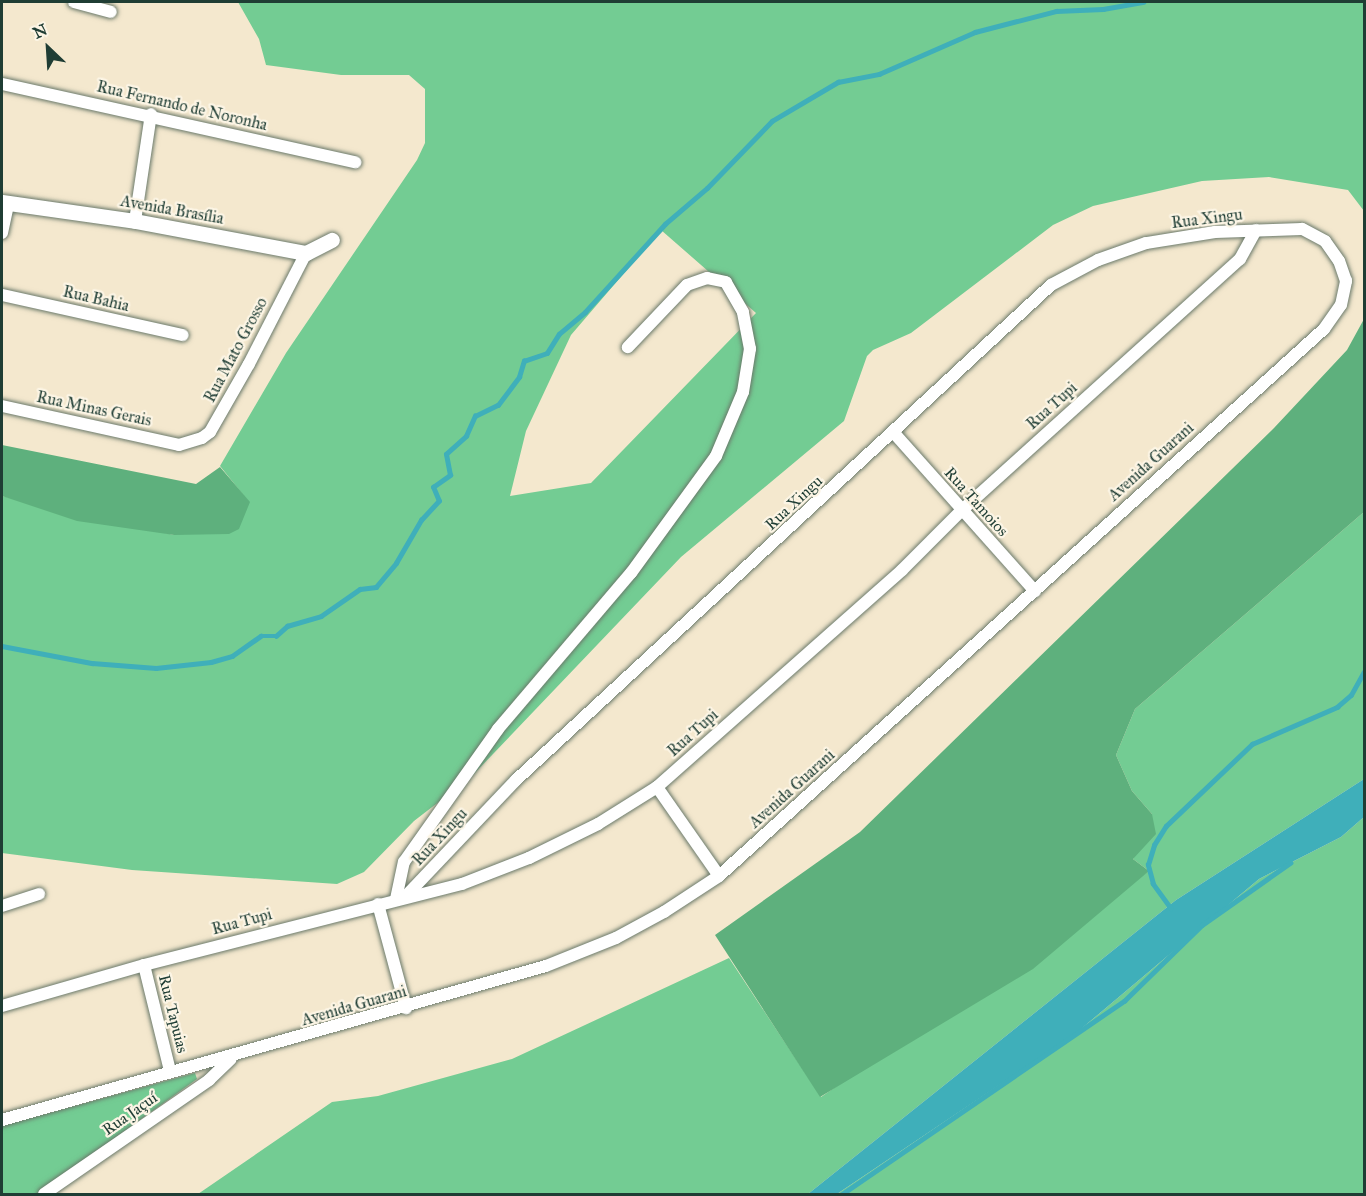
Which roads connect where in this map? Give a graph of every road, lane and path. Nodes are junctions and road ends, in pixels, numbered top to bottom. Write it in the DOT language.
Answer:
graph roads {
  1 [pos="74,2"];
  2 [pos="111,12"];
  3 [pos="2,84"];
  4 [pos="151,114"];
  5 [pos="355,162"];
  6 [pos="5,203"];
  7 [pos="135,221"];
  8 [pos="1256,230"];
  9 [pos="2,233"];
  10 [pos="332,240"];
  11 [pos="306,253"];
  12 [pos="2,295"];
  13 [pos="183,335"];
  14 [pos="628,346"];
  15 [pos="2,406"];
  16 [pos="894,433"];
  17 [pos="179,445"];
  18 [pos="961,512"];
  19 [pos="1035,591"];
  20 [pos="657,787"];
  21 [pos="719,876"];
  22 [pos="39,894"];
  23 [pos="401,898"];
  24 [pos="378,904"];
  25 [pos="2,906"];
  26 [pos="144,965"];
  27 [pos="2,1006"];
  28 [pos="406,1008"];
  29 [pos="231,1058"];
  30 [pos="170,1071"];
  31 [pos="2,1120"];
  32 [pos="44,1194"];
  1 -- 2 [label="street"];
  3 -- 4 [label="street, Rua Fernando de Noronha"];
  4 -- 5 [label="street, Rua Fernando de Noronha"];
  4 -- 7 [label="street"];
  6 -- 7 [label="street, Avenida Brasília"];
  6 -- 9 [label="street"];
  7 -- 11 [label="street, Avenida Brasília"];
  8 -- 16 [label="street, Rua Xingu"];
  8 -- 18 [label="street, Rua Tupi"];
  8 -- 19 [label="street, Avenida Guarani"];
  10 -- 11 [label="street"];
  11 -- 17 [label="street, Rua Mato Grosso"];
  12 -- 13 [label="street, Rua Bahia"];
  14 -- 23 [label="street"];
  15 -- 17 [label="street, Rua Minas Gerais"];
  16 -- 18 [label="street, Rua Tamoios"];
  16 -- 23 [label="street, Rua Xingu"];
  18 -- 19 [label="street, Rua Tamoios"];
  18 -- 20 [label="street, Rua Tupi"];
  19 -- 21 [label="street, Avenida Guarani"];
  20 -- 21 [label="street"];
  20 -- 23 [label="street, Rua Tupi"];
  21 -- 28 [label="street, Avenida Guarani"];
  22 -- 25 [label="street"];
  23 -- 24 [label="street, Rua Tupi"];
  24 -- 26 [label="street, Rua Tupi"];
  24 -- 28 [label="street"];
  26 -- 27 [label="street, Rua Tupi"];
  26 -- 30 [label="street, Rua Tapuias"];
  28 -- 29 [label="street, Avenida Guarani"];
  29 -- 30 [label="street, Avenida Guarani"];
  29 -- 32 [label="street, Rua Jaçuí"];
  30 -- 31 [label="street, Avenida Guarani"];
}
